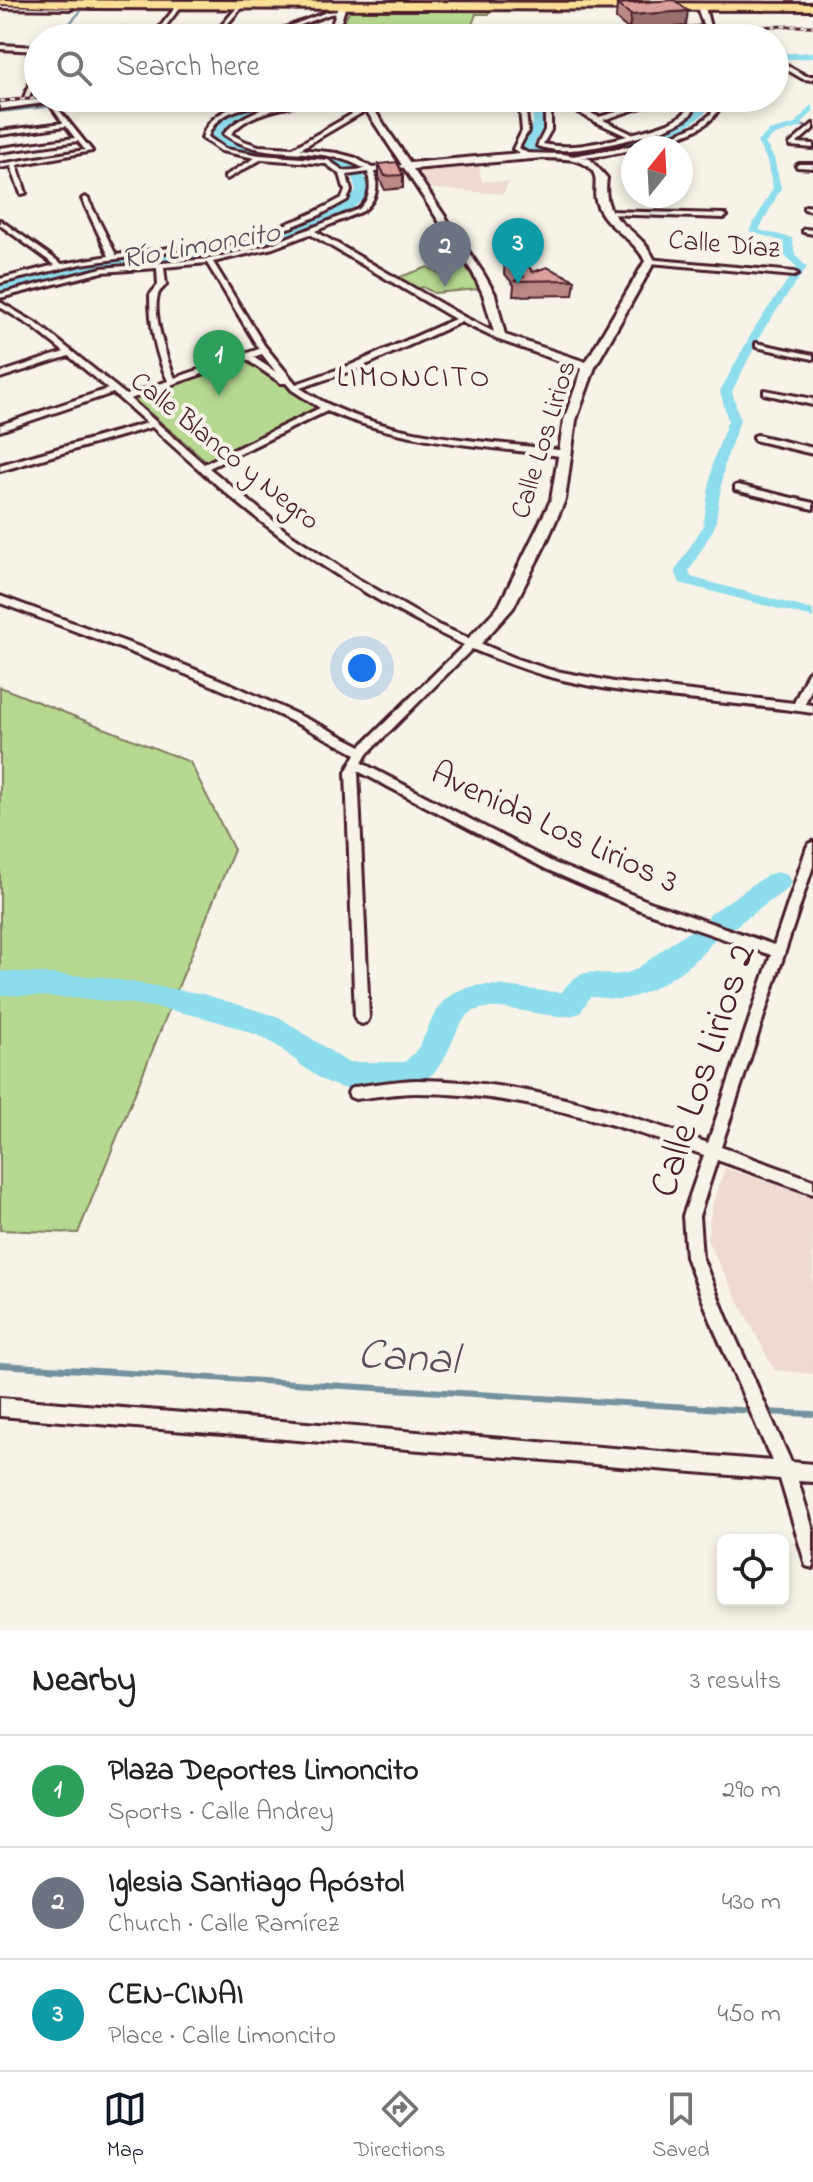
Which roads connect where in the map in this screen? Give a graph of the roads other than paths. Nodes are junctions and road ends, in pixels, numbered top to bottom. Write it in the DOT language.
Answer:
graph roads {
  1 [pos="200,2"];
  2 [pos="2,3"];
  3 [pos="722,3"];
  4 [pos="788,4"];
  5 [pos="73,5"];
  6 [pos="392,5"];
  7 [pos="179,6"];
  8 [pos="242,6"];
  9 [pos="341,8"];
  10 [pos="702,8"];
  11 [pos="813,8"];
  12 [pos="64,24"];
  13 [pos="165,24"];
  14 [pos="228,24"];
  15 [pos="299,24"];
  16 [pos="336,24"];
  17 [pos="707,24"];
  18 [pos="0,47"];
  19 [pos="24,48"];
  20 [pos="789,69"];
  21 [pos="813,78"];
  22 [pos="23,104"];
  23 [pos="0,106"];
  24 [pos="58,112"];
  25 [pos="227,112"];
  26 [pos="266,112"];
  27 [pos="348,112"];
  28 [pos="372,112"];
  29 [pos="523,112"];
  30 [pos="548,112"];
  31 [pos="582,112"];
  32 [pos="621,112"];
  33 [pos="689,112"];
  34 [pos="717,112"];
  35 [pos="596,120"];
  36 [pos="68,124"];
  37 [pos="813,126"];
  38 [pos="0,133"];
  39 [pos="630,135"];
  40 [pos="80,139"];
  41 [pos="813,146"];
  42 [pos="294,149"];
  43 [pos="0,150"];
  44 [pos="267,153"];
  45 [pos="530,157"];
  46 [pos="570,157"];
  47 [pos="13,164"];
  48 [pos="0,166"];
  49 [pos="410,166"];
  50 [pos="799,166"];
  51 [pos="813,166"];
  52 [pos="367,170"];
  53 [pos="345,172"];
  54 [pos="227,177"];
  55 [pos="23,193"];
  56 [pos="85,199"];
  57 [pos="608,213"];
  58 [pos="724,216"];
  59 [pos="0,222"];
  60 [pos="312,232"];
  61 [pos="113,257"];
  62 [pos="209,261"];
  63 [pos="650,261"];
  64 [pos="59,265"];
  65 [pos="160,266"];
  66 [pos="794,274"];
  67 [pos="0,281"];
  68 [pos="0,296"];
  69 [pos="0,304"];
  70 [pos="461,319"];
  71 [pos="500,337"];
  72 [pos="759,345"];
  73 [pos="265,350"];
  74 [pos="70,353"];
  75 [pos="247,356"];
  76 [pos="813,357"];
  77 [pos="589,367"];
  78 [pos="0,376"];
  79 [pos="172,380"];
  80 [pos="294,387"];
  81 [pos="114,390"];
  82 [pos="767,392"];
  83 [pos="126,398"];
  84 [pos="813,402"];
  85 [pos="324,409"];
  86 [pos="153,424"];
  87 [pos="0,428"];
  88 [pos="757,438"];
  89 [pos="813,451"];
  90 [pos="567,454"];
  91 [pos="204,467"];
  92 [pos="0,468"];
  93 [pos="738,488"];
  94 [pos="813,506"];
  95 [pos="0,599"];
  96 [pos="472,643"];
  97 [pos="813,672"];
  98 [pos="798,707"];
  99 [pos="813,709"];
  100 [pos="362,752"];
  101 [pos="355,764"];
  102 [pos="813,847"];
  103 [pos="809,871"];
  104 [pos="779,952"];
  105 [pos="362,1018"];
  106 [pos="355,1093"];
  107 [pos="711,1152"];
  108 [pos="813,1187"];
  109 [pos="0,1407"];
  110 [pos="786,1471"];
  111 [pos="813,1473"];
  112 [pos="813,1559"];
  1 -- 7 [label="highway"];
  1 -- 8 [label="highway"];
  2 -- 5 [label="highway"];
  3 -- 4 [label="highway"];
  3 -- 10 [label="highway"];
  4 -- 11 [label="highway"];
  5 -- 7 [label="highway"];
  5 -- 12 [label="street"];
  6 -- 9 [label="highway"];
  6 -- 10 [label="highway"];
  7 -- 8 [label="highway"];
  7 -- 13 [label="street"];
  8 -- 9 [label="highway"];
  8 -- 14 [label="street"];
  9 -- 15 [label="street"];
  9 -- 16 [label="street"];
  10 -- 11 [label="highway"];
  10 -- 17 [label="street"];
  18 -- 19 [label="street"];
  20 -- 21 [label="street"];
  22 -- 23 [label="street"];
  24 -- 36 [label="street"];
  25 -- 44 [label="street"];
  26 -- 44 [label="street"];
  27 -- 42 [label="street"];
  28 -- 49 [label="street"];
  29 -- 45 [label="street"];
  30 -- 39 [label="street"];
  31 -- 35 [label="street"];
  32 -- 35 [label="street"];
  33 -- 39 [label="street"];
  34 -- 46 [label="street"];
  35 -- 39 [label="street"];
  36 -- 38 [label="street"];
  36 -- 40 [label="street"];
  37 -- 41 [label="street"];
  40 -- 43 [label="street"];
  40 -- 47 [label="street"];
  42 -- 44 [label="street"];
  42 -- 52 [label="street"];
  44 -- 53 [label="street"];
  44 -- 54 [label="street"];
  45 -- 46 [label="street"];
  45 -- 49 [label="street"];
  46 -- 57 [label="street"];
  47 -- 48 [label="street"];
  47 -- 55 [label="street"];
  49 -- 52 [label="street"];
  49 -- 71 [label="street"];
  50 -- 51 [label="street"];
  52 -- 53 [label="street"];
  52 -- 60 [label="street"];
  53 -- 61 [label="street"];
  56 -- 61 [label="street"];
  57 -- 58 [label="street"];
  57 -- 63 [label="street"];
  59 -- 64 [label="street"];
  60 -- 62 [label="street"];
  60 -- 70 [label="street"];
  61 -- 64 [label="street"];
  62 -- 65 [label="street"];
  62 -- 73 [label="street"];
  63 -- 66 [label="street, Calle Díaz"];
  63 -- 77 [label="street, Calle Los Lirios"];
  64 -- 67 [label="street"];
  65 -- 68 [label="street"];
  65 -- 79 [label="street"];
  69 -- 74 [label="street, Calle Blanco y Negro"];
  70 -- 71 [label="street"];
  70 -- 80 [label="street"];
  71 -- 77 [label="street"];
  72 -- 76 [label="street"];
  73 -- 75 [label="street"];
  73 -- 80 [label="street"];
  74 -- 78 [label="street"];
  74 -- 81 [label="street, Calle Blanco y Negro"];
  75 -- 79 [label="street"];
  75 -- 80 [label="street"];
  77 -- 90 [label="street, Calle Los Lirios"];
  79 -- 83 [label="street"];
  80 -- 85 [label="street"];
  81 -- 83 [label="street, Calle Blanco y Negro"];
  81 -- 87 [label="street"];
  82 -- 84 [label="street"];
  83 -- 86 [label="street, Calle Blanco y Negro"];
  85 -- 90 [label="street"];
  85 -- 91 [label="street"];
  86 -- 91 [label="street, Calle Blanco y Negro"];
  86 -- 92 [label="street"];
  88 -- 89 [label="street"];
  90 -- 96 [label="street, Calle Los Lirios"];
  91 -- 96 [label="street, Calle Blanco y Negro"];
  93 -- 94 [label="street"];
  95 -- 100 [label="street"];
  96 -- 98 [label="street, Calle Blanco y Negro"];
  96 -- 100 [label="street"];
  97 -- 98 [label="street"];
  98 -- 99 [label="street, Calle Blanco y Negro"];
  100 -- 101 [label="street"];
  101 -- 104 [label="street, Avenida Los Lirios 3"];
  101 -- 105 [label="street"];
  102 -- 103 [label="street, Calle Los Lirios 2"];
  103 -- 104 [label="street, Calle Los Lirios 2"];
  104 -- 107 [label="street, Calle Los Lirios 2"];
  106 -- 107 [label="street"];
  107 -- 108 [label="street"];
  107 -- 110 [label="street, Calle Los Lirios 2"];
  109 -- 110 [label="street"];
  110 -- 111 [label="street"];
  110 -- 112 [label="street, Calle Los Lirios 2"];
}
